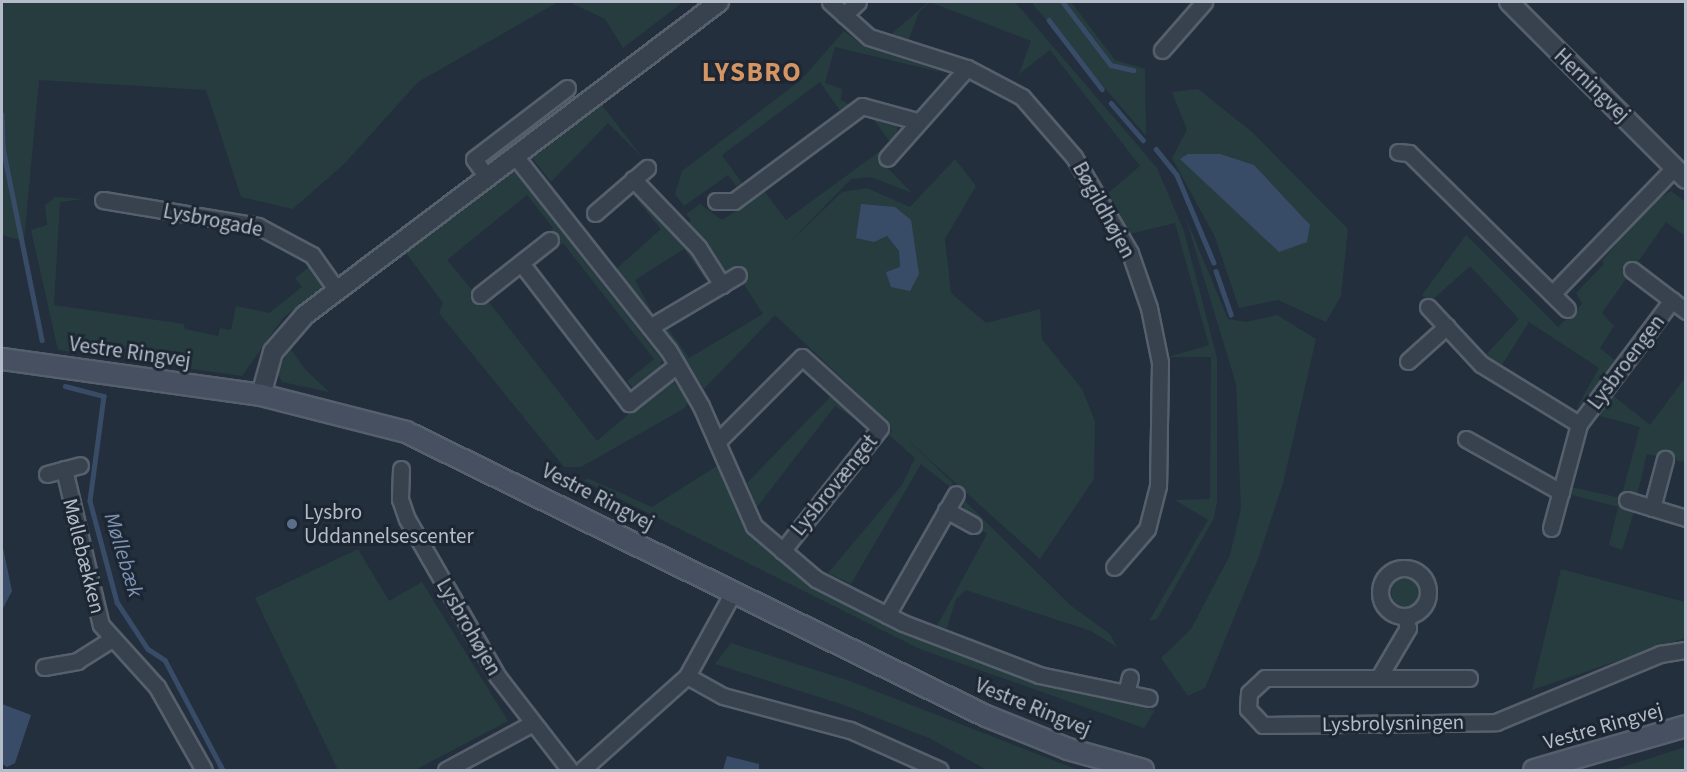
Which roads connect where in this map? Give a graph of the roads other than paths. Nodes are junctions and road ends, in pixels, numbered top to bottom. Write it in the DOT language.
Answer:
graph roads {
  1 [pos="719,2"];
  2 [pos="830,2"];
  3 [pos="858,2"];
  4 [pos="1204,2"];
  5 [pos="1509,2"];
  6 [pos="844,15"];
  7 [pos="1162,50"];
  8 [pos="967,68"];
  9 [pos="567,88"];
  10 [pos="543,106"];
  11 [pos="917,121"];
  12 [pos="557,124"];
  13 [pos="1398,152"];
  14 [pos="515,156"];
  15 [pos="887,158"];
  16 [pos="647,168"];
  17 [pos="1680,174"];
  18 [pos="487,177"];
  19 [pos="633,179"];
  20 [pos="103,200"];
  21 [pos="716,201"];
  22 [pos="595,213"];
  23 [pos="550,240"];
  24 [pos="521,263"];
  25 [pos="1632,270"];
  26 [pos="738,275"];
  27 [pos="722,285"];
  28 [pos="336,289"];
  29 [pos="1552,294"];
  30 [pos="480,295"];
  31 [pos="1672,300"];
  32 [pos="1428,307"];
  33 [pos="1567,309"];
  34 [pos="1686,311"];
  35 [pos="1447,326"];
  36 [pos="650,327"];
  37 [pos="2,358"];
  38 [pos="1408,361"];
  39 [pos="677,365"];
  40 [pos="261,395"];
  41 [pos="1580,424"];
  42 [pos="1466,439"];
  43 [pos="717,442"];
  44 [pos="1665,459"];
  45 [pos="80,465"];
  46 [pos="64,469"];
  47 [pos="401,469"];
  48 [pos="47,474"];
  49 [pos="1561,492"];
  50 [pos="956,494"];
  51 [pos="1627,500"];
  52 [pos="1652,508"];
  53 [pos="946,510"];
  54 [pos="1686,518"];
  55 [pos="973,525"];
  56 [pos="1551,528"];
  57 [pos="782,551"];
  58 [pos="1114,567"];
  59 [pos="732,594"];
  60 [pos="887,615"];
  61 [pos="1405,616"];
  62 [pos="112,639"];
  63 [pos="1686,650"];
  64 [pos="44,667"];
  65 [pos="687,676"];
  66 [pos="1131,676"];
  67 [pos="1379,677"];
  68 [pos="1469,678"];
  69 [pos="1126,693"];
  70 [pos="1149,698"];
  71 [pos="531,724"];
  72 [pos="1686,726"];
  73 [pos="204,771"];
  74 [pos="446,771"];
  75 [pos="570,771"];
  76 [pos="582,771"];
  77 [pos="940,771"];
  78 [pos="1143,771"];
  79 [pos="1534,771"];
  1 -- 12 [label="street"];
  2 -- 6 [label="street, Bøgildhøjen"];
  3 -- 6 [label="street"];
  4 -- 7 [label="street"];
  5 -- 17 [label="street, Herningvej"];
  6 -- 8 [label="street, Bøgildhøjen"];
  8 -- 11 [label="street"];
  8 -- 58 [label="street, Bøgildhøjen"];
  9 -- 10 [label="street"];
  10 -- 12 [label="street"];
  10 -- 18 [label="street"];
  11 -- 15 [label="street"];
  11 -- 21 [label="street"];
  12 -- 14 [label="street"];
  13 -- 29 [label="street"];
  14 -- 18 [label="street"];
  14 -- 36 [label="street, Lysbrovænget"];
  16 -- 19 [label="street"];
  17 -- 29 [label="street, Herningvej"];
  18 -- 28 [label="street"];
  19 -- 22 [label="street"];
  19 -- 27 [label="street"];
  20 -- 28 [label="street, Lysbrogade"];
  23 -- 24 [label="street"];
  24 -- 30 [label="street"];
  24 -- 39 [label="street"];
  25 -- 31 [label="street, Lysbroengen"];
  26 -- 27 [label="street"];
  27 -- 36 [label="street"];
  28 -- 40 [label="street"];
  29 -- 33 [label="street"];
  31 -- 34 [label="street, Lysbroengen"];
  31 -- 41 [label="street, Lysbroengen"];
  32 -- 35 [label="street, Lysbroengen"];
  35 -- 38 [label="street"];
  35 -- 41 [label="street, Lysbroengen"];
  36 -- 39 [label="street, Lysbrovænget"];
  37 -- 40 [label="main road, Vestre Ringvej"];
  39 -- 43 [label="street, Lysbrovænget"];
  40 -- 59 [label="main road, Vestre Ringvej"];
  41 -- 49 [label="street, Lysbroengen"];
  42 -- 49 [label="street"];
  43 -- 57 [label="street, Lysbrovænget"];
  43 -- 57 [label="street, Lysbrovænget"];
  44 -- 52 [label="street"];
  45 -- 46 [label="street, Møllebækken"];
  46 -- 48 [label="street, Møllebækken"];
  46 -- 62 [label="street, Møllebækken"];
  47 -- 71 [label="street, Lysbrohøjen"];
  49 -- 56 [label="street, Lysbroengen"];
  50 -- 53 [label="street"];
  51 -- 52 [label="street"];
  52 -- 54 [label="street"];
  53 -- 55 [label="street"];
  53 -- 60 [label="street"];
  57 -- 60 [label="street, Lysbrovænget"];
  59 -- 65 [label="street"];
  59 -- 78 [label="main road, Vestre Ringvej"];
  60 -- 69 [label="street, Lysbrovænget"];
  61 -- 67 [label="street"];
  62 -- 64 [label="street, Møllebækken"];
  62 -- 73 [label="street, Møllebækken"];
  63 -- 67 [label="street, Lysbrolysningen"];
  65 -- 76 [label="street"];
  65 -- 77 [label="street"];
  66 -- 69 [label="street"];
  67 -- 68 [label="street, Lysbrolysningen"];
  69 -- 70 [label="street, Lysbrovænget"];
  71 -- 74 [label="street"];
  71 -- 75 [label="street, Lysbrohøjen"];
  72 -- 79 [label="main road, Vestre Ringvej"];
}
